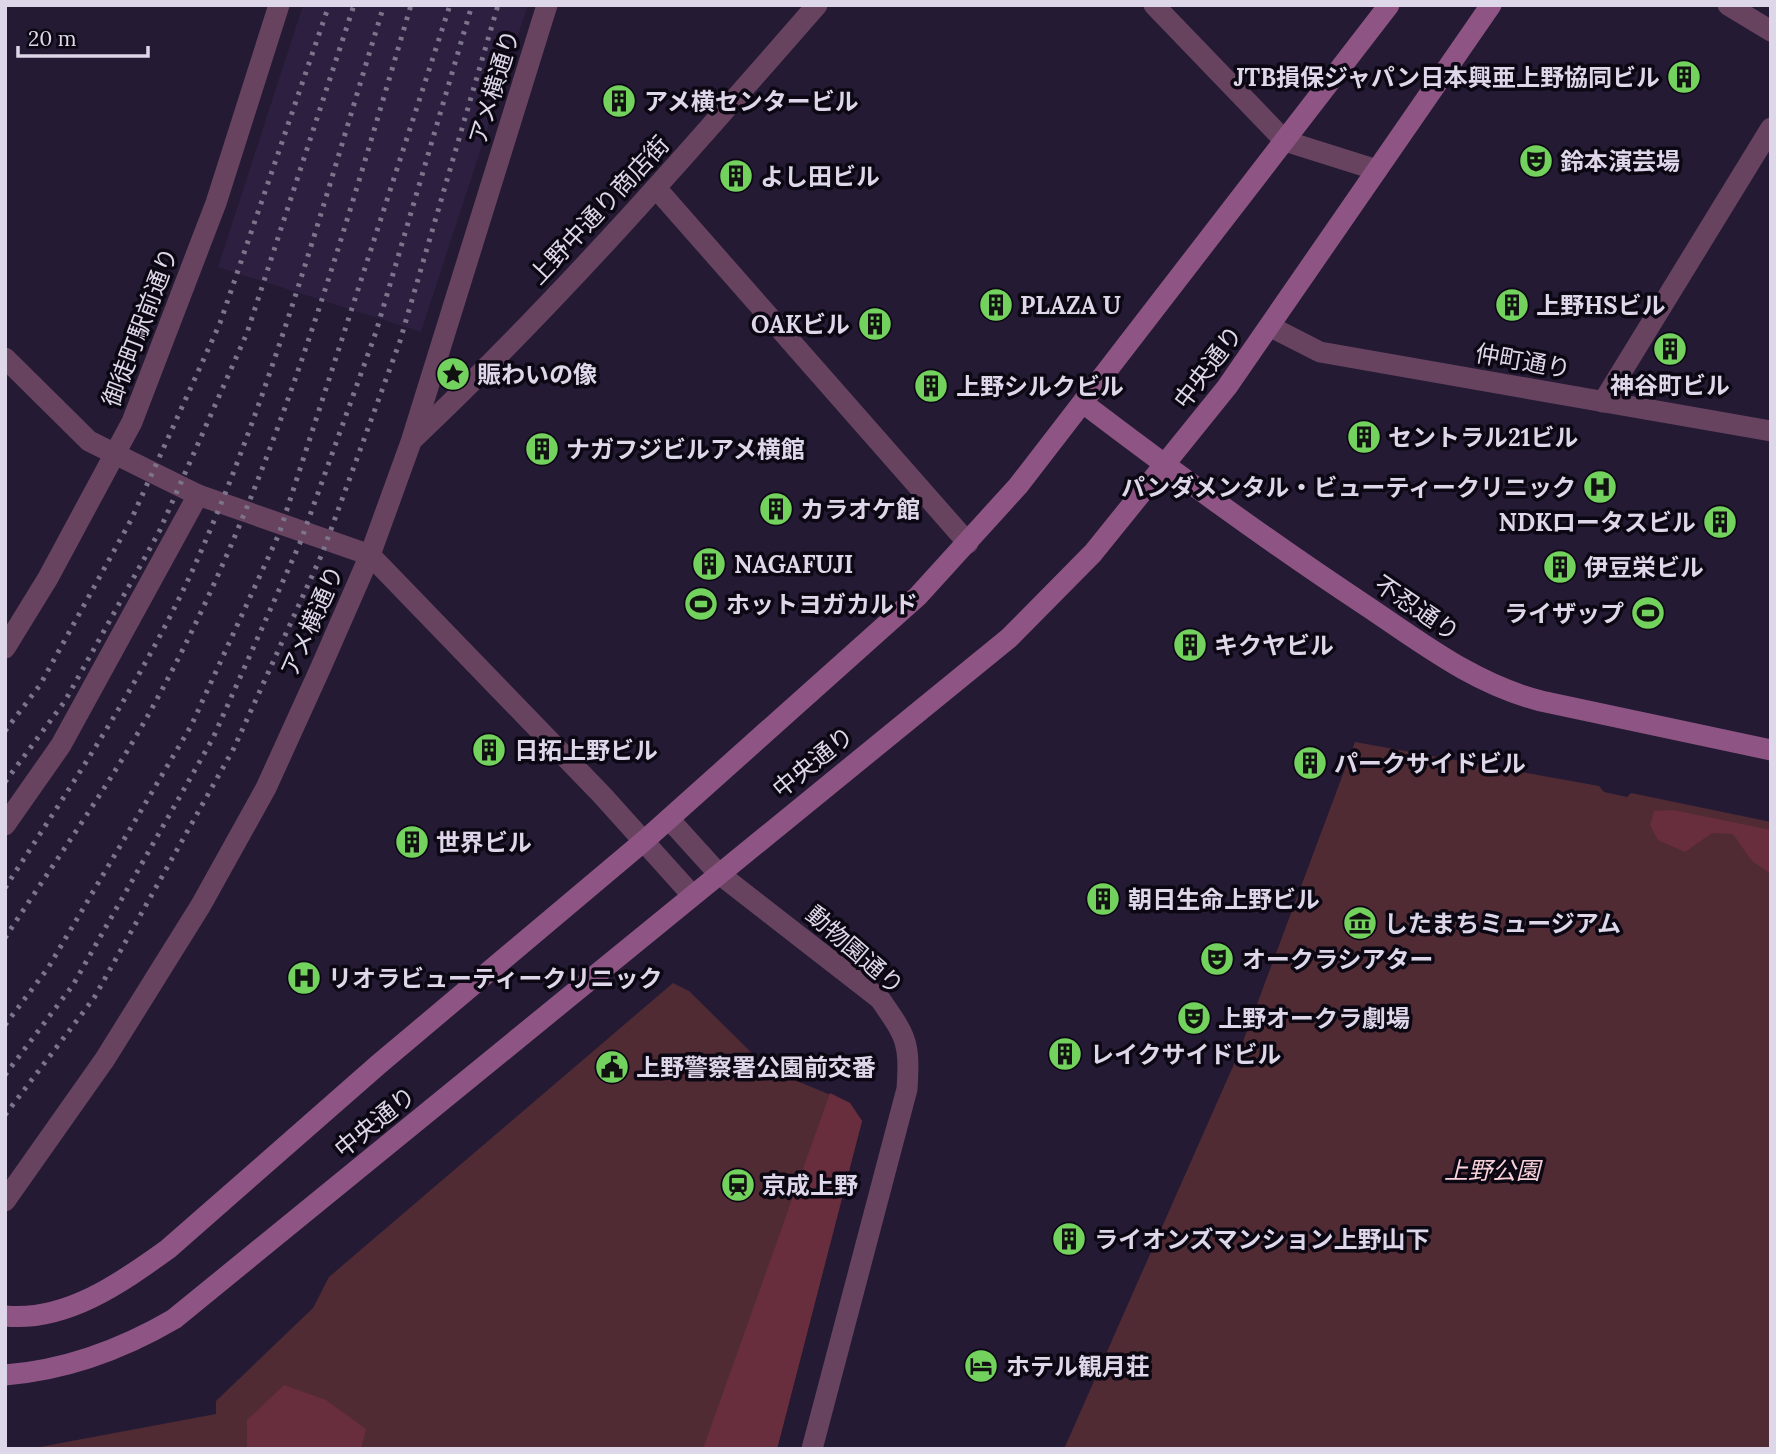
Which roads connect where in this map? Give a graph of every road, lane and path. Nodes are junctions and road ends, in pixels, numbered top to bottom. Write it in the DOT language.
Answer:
graph roads {
  1 [pos="279,5"];
  2 [pos="547,5"];
  3 [pos="817,5"];
  4 [pos="1154,5"];
  5 [pos="1389,5"];
  6 [pos="1491,5"];
  7 [pos="1728,5"];
  8 [pos="1771,31"];
  9 [pos="1771,128"];
  10 [pos="1285,141"];
  11 [pos="1377,170"];
  12 [pos="656,188"];
  13 [pos="1270,327"];
  14 [pos="5,358"];
  15 [pos="1602,402"];
  16 [pos="1083,403"];
  17 [pos="1771,431"];
  18 [pos="411,442"];
  19 [pos="115,454"];
  20 [pos="1166,466"];
  21 [pos="198,495"];
  22 [pos="968,543"];
  23 [pos="370,555"];
  24 [pos="5,648"];
  25 [pos="1771,750"];
  26 [pos="669,820"];
  27 [pos="5,825"];
  28 [pos="644,841"];
  29 [pos="718,873"];
  30 [pos="692,895"];
  31 [pos="5,1201"];
  32 [pos="5,1316"];
  33 [pos="5,1375"];
  34 [pos="812,1449"];
  1 -- 19 [label="street, 御徒町駅前通り"];
  2 -- 18 [label="street, アメ横通り"];
  3 -- 12 [label="street, 上野中通り商店街"];
  4 -- 10 [label="street"];
  5 -- 10 [label="main road, 中央通り"];
  6 -- 11 [label="main road, 中央通り"];
  7 -- 8 [label="street"];
  9 -- 15 [label="street"];
  10 -- 11 [label="street"];
  10 -- 16 [label="main road, 中央通り"];
  11 -- 13 [label="main road, 中央通り"];
  12 -- 18 [label="street, 上野中通り商店街"];
  12 -- 22 [label="street"];
  13 -- 15 [label="street, 仲町通り"];
  13 -- 20 [label="main road, 中央通り"];
  14 -- 19 [label="street"];
  15 -- 17 [label="street, 仲町通り"];
  16 -- 20 [label="main road, 不忍通り"];
  16 -- 22 [label="main road, 中央通り"];
  18 -- 23 [label="street, アメ横通り"];
  19 -- 21 [label="street"];
  19 -- 24 [label="street, 御徒町駅前通り"];
  20 -- 25 [label="main road, 不忍通り"];
  20 -- 29 [label="main road, 中央通り"];
  21 -- 23 [label="street"];
  21 -- 27 [label="street"];
  22 -- 26 [label="main road, 中央通り"];
  23 -- 28 [label="street"];
  23 -- 31 [label="street, アメ横通り"];
  26 -- 28 [label="main road, 中央通り"];
  26 -- 29 [label="street, 動物園通り"];
  28 -- 30 [label="street"];
  28 -- 32 [label="main road, 中央通り"];
  29 -- 30 [label="main road, 中央通り"];
  29 -- 34 [label="street, 動物園通り"];
  30 -- 33 [label="main road, 中央通り"];
}
